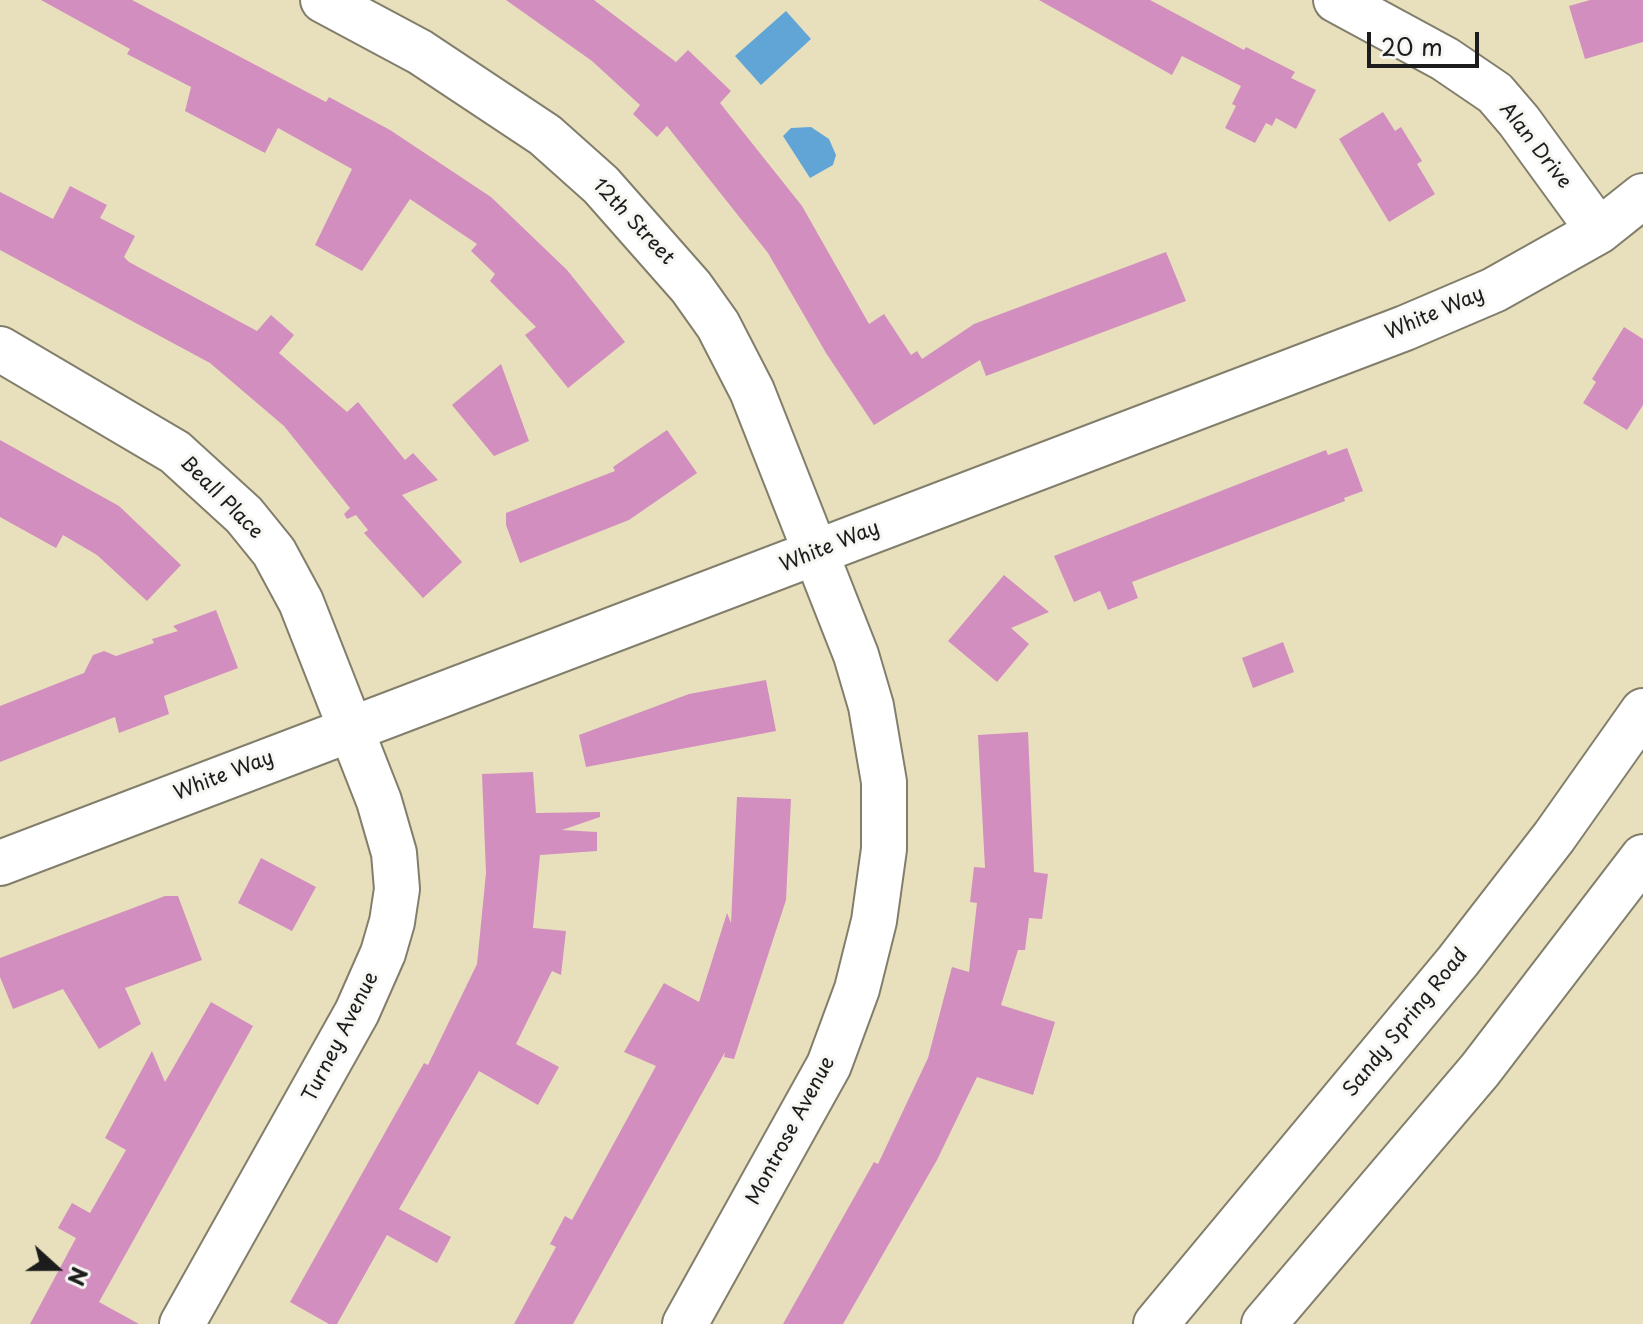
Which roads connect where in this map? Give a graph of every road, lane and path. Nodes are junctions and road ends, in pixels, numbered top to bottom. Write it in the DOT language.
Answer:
graph roads {
  1 [pos="323,0"];
  2 [pos="1336,0"];
  3 [pos="1643,196"];
  4 [pos="1599,231"];
  5 [pos="0,349"];
  6 [pos="816,554"];
  7 [pos="1643,711"];
  8 [pos="350,728"];
  9 [pos="1643,857"];
  10 [pos="0,863"];
  11 [pos="182,1324"];
  12 [pos="685,1324"];
  13 [pos="1156,1324"];
  14 [pos="1264,1324"];
  1 -- 6 [label="street, 12th Street"];
  2 -- 4 [label="street, Alan Drive"];
  3 -- 4 [label="street, White Way"];
  4 -- 6 [label="street, White Way"];
  5 -- 8 [label="street, Beall Place"];
  6 -- 8 [label="street, White Way"];
  6 -- 12 [label="street, Montrose Avenue"];
  7 -- 13 [label="street, Sandy Spring Road"];
  8 -- 10 [label="street, White Way"];
  8 -- 11 [label="street, Turney Avenue"];
  9 -- 14 [label="street"];
}
